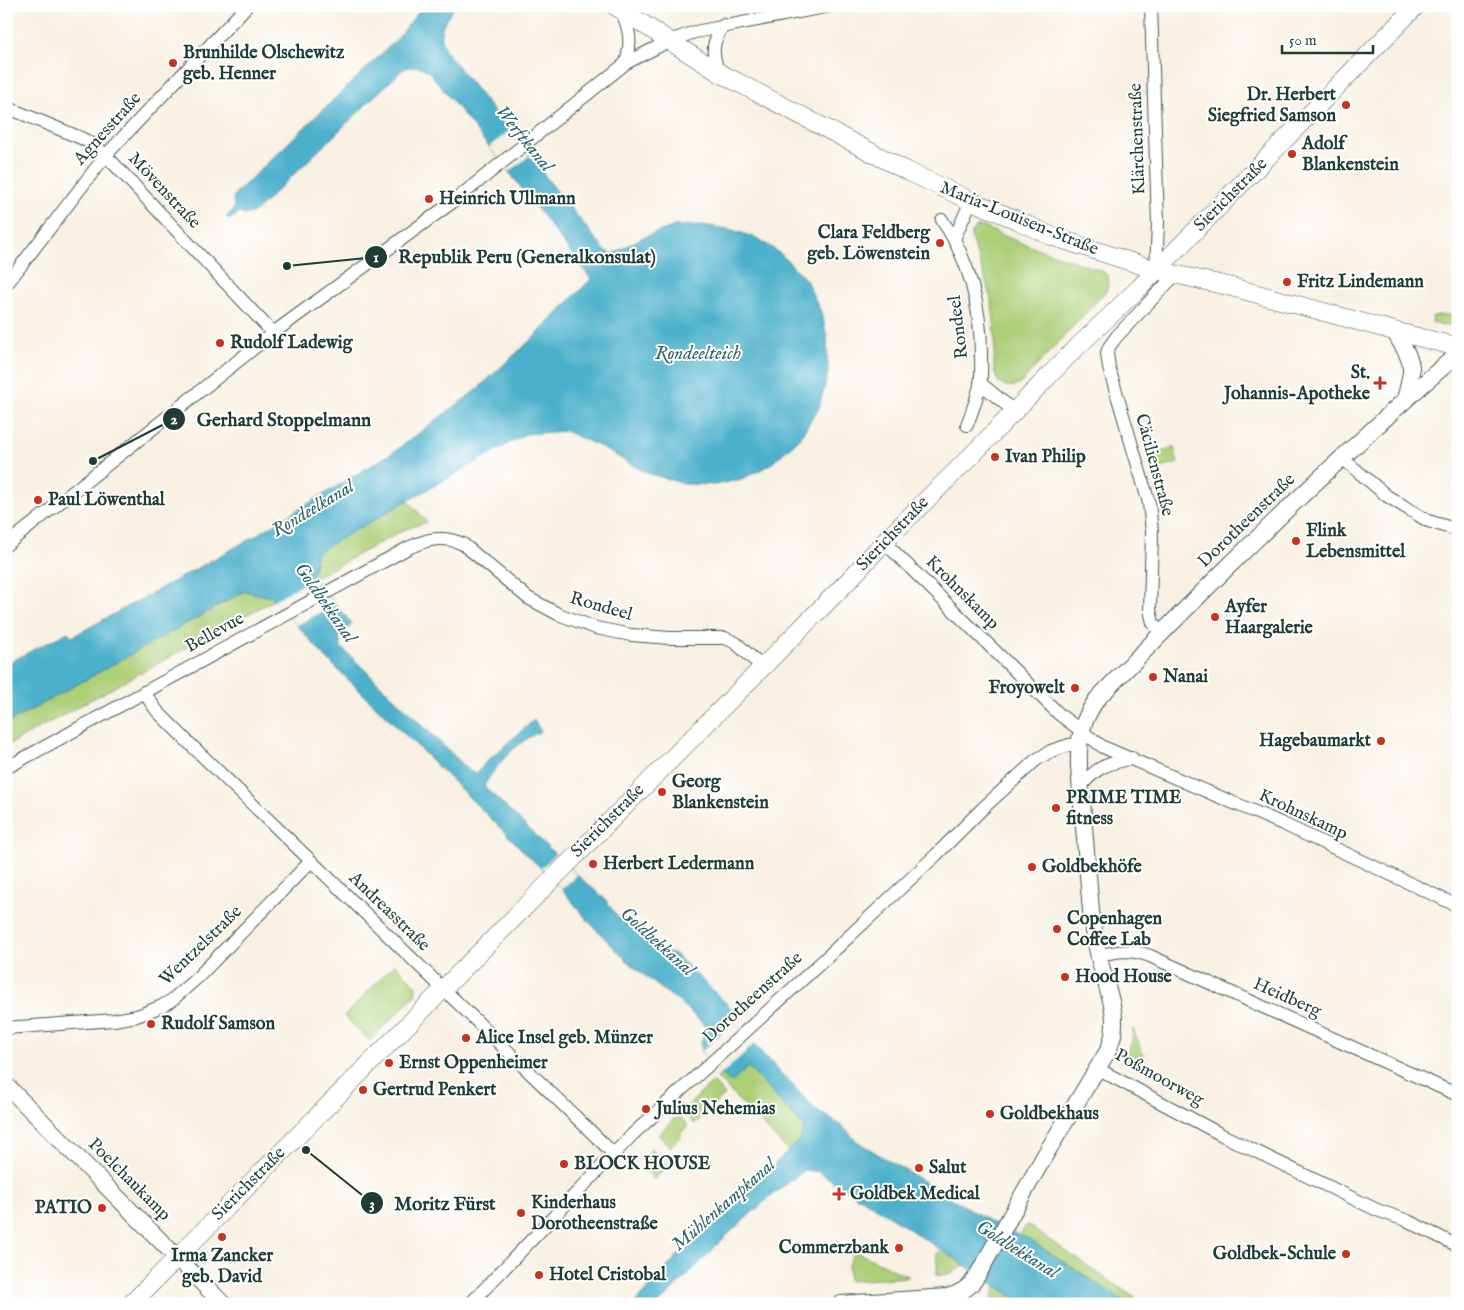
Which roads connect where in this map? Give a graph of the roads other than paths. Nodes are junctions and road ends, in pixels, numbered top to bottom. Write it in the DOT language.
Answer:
graph roads {
  1 [pos="247,6"];
  2 [pos="830,6"];
  3 [pos="1151,6"];
  4 [pos="1416,6"];
  5 [pos="618,8"];
  6 [pos="724,25"];
  7 [pos="670,41"];
  8 [pos="626,63"];
  9 [pos="718,72"];
  10 [pos="6,107"];
  11 [pos="106,155"];
  12 [pos="971,201"];
  13 [pos="942,220"];
  14 [pos="954,239"];
  15 [pos="1156,270"];
  16 [pos="1176,274"];
  17 [pos="6,285"];
  18 [pos="1394,331"];
  19 [pos="273,333"];
  20 [pos="1117,336"];
  21 [pos="1086,339"];
  22 [pos="1458,347"];
  23 [pos="1458,354"];
  24 [pos="980,383"];
  25 [pos="1405,400"];
  26 [pos="1014,412"];
  27 [pos="967,425"];
  28 [pos="1342,458"];
  29 [pos="1458,530"];
  30 [pos="444,538"];
  31 [pos="884,542"];
  32 [pos="6,544"];
  33 [pos="1161,634"];
  34 [pos="761,666"];
  35 [pos="144,692"];
  36 [pos="1080,737"];
  37 [pos="1132,758"];
  38 [pos="6,768"];
  39 [pos="1080,787"];
  40 [pos="311,862"];
  41 [pos="1458,906"];
  42 [pos="1099,956"];
  43 [pos="443,989"];
  44 [pos="6,1028"];
  45 [pos="1098,1069"];
  46 [pos="6,1085"];
  47 [pos="1458,1095"];
  48 [pos="614,1154"];
  49 [pos="1458,1246"];
  50 [pos="176,1257"];
  51 [pos="963,1298"];
  52 [pos="131,1304"];
  53 [pos="223,1304"];
  54 [pos="470,1304"];
  55 [pos="841,1304"];
  1 -- 11 [label="street, Agnesstraße"];
  2 -- 6 [label="street"];
  3 -- 15 [label="street, Klärchenstraße"];
  4 -- 15 [label="main road, Sierichstraße"];
  5 -- 7 [label="main road, Maria-Louisen-Straße"];
  5 -- 8 [label="street"];
  6 -- 7 [label="street"];
  6 -- 9 [label="street"];
  7 -- 8 [label="street"];
  7 -- 9 [label="main road, Maria-Louisen-Straße"];
  8 -- 19 [label="street"];
  9 -- 12 [label="main road, Maria-Louisen-Straße"];
  10 -- 11 [label="street, Mövenstraße"];
  11 -- 17 [label="street, Agnesstraße"];
  11 -- 19 [label="street, Mövenstraße"];
  12 -- 14 [label="street"];
  12 -- 15 [label="main road, Maria-Louisen-Straße"];
  13 -- 14 [label="street, Rondeel"];
  14 -- 24 [label="street, Rondeel"];
  15 -- 16 [label="main road, Maria-Louisen-Straße"];
  15 -- 21 [label="main road, Sierichstraße"];
  16 -- 18 [label="main road, Maria-Louisen-Straße"];
  16 -- 20 [label="street"];
  18 -- 22 [label="main road, Maria-Louisen-Straße"];
  18 -- 25 [label="street"];
  19 -- 32 [label="street"];
  20 -- 21 [label="street"];
  20 -- 33 [label="street, Cäcilienstraße"];
  21 -- 26 [label="main road, Sierichstraße"];
  23 -- 25 [label="street, Dorotheenstraße"];
  24 -- 26 [label="street"];
  24 -- 27 [label="street, Rondeel"];
  25 -- 28 [label="street, Dorotheenstraße"];
  26 -- 31 [label="main road, Sierichstraße"];
  28 -- 29 [label="street"];
  28 -- 33 [label="street, Dorotheenstraße"];
  30 -- 34 [label="street, Rondeel"];
  30 -- 35 [label="street, Bellevue"];
  31 -- 34 [label="main road, Sierichstraße"];
  31 -- 36 [label="street, Krohnskamp"];
  33 -- 36 [label="street, Dorotheenstraße"];
  34 -- 43 [label="main road, Sierichstraße"];
  35 -- 38 [label="street, Bellevue"];
  35 -- 40 [label="street, Andreasstraße"];
  36 -- 37 [label="street, Krohnskamp"];
  36 -- 39 [label="street, Poßmoorweg"];
  36 -- 48 [label="street, Dorotheenstraße"];
  37 -- 39 [label="street"];
  37 -- 41 [label="street, Krohnskamp"];
  39 -- 42 [label="street, Poßmoorweg"];
  40 -- 43 [label="street, Andreasstraße"];
  40 -- 44 [label="street, Wentzelstraße"];
  42 -- 45 [label="street, Poßmoorweg"];
  42 -- 47 [label="street, Heidberg"];
  43 -- 48 [label="street, Andreasstraße"];
  43 -- 50 [label="main road, Sierichstraße"];
  45 -- 49 [label="street, Poßmoorweg"];
  45 -- 51 [label="street"];
  46 -- 50 [label="street, Poelchaukamp"];
  48 -- 54 [label="street, Dorotheenstraße"];
  50 -- 52 [label="main road, Sierichstraße"];
  50 -- 53 [label="street, Poelchaukamp"];
  51 -- 55 [label="street"];
}
